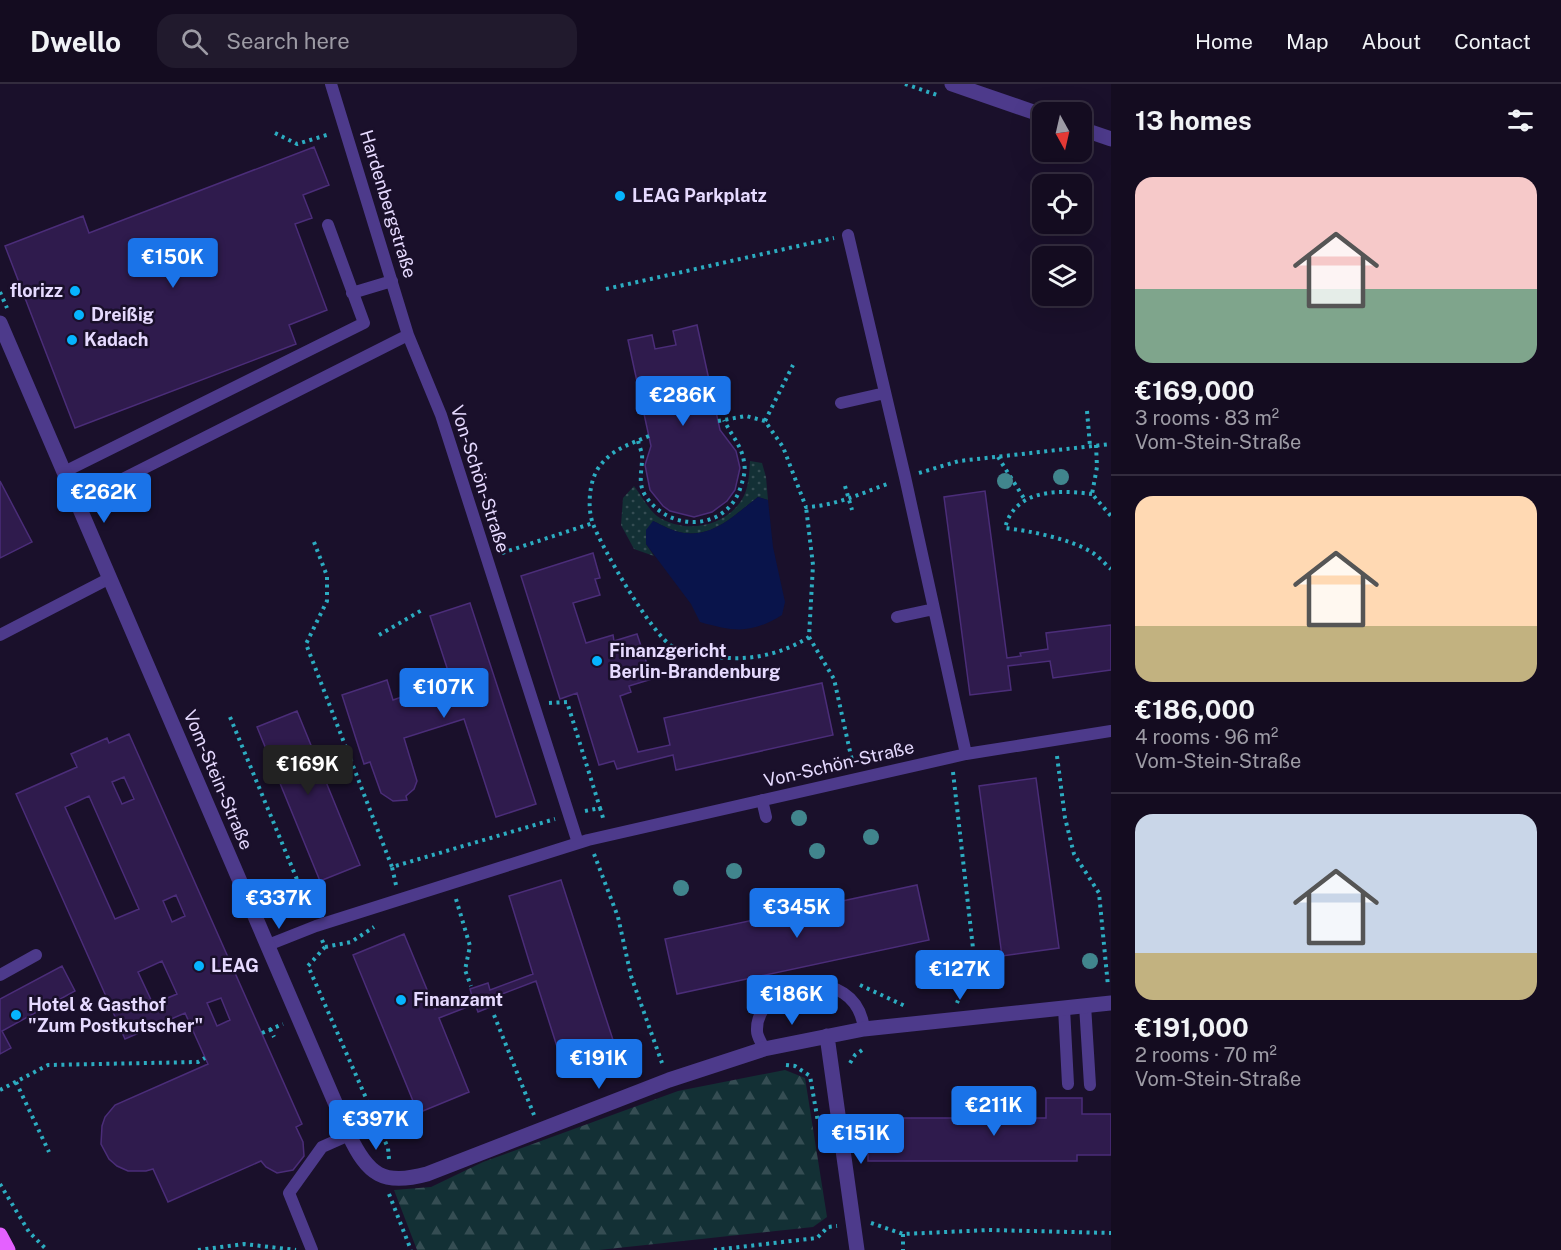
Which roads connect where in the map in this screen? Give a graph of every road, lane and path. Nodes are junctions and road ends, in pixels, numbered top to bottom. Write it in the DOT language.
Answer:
graph roads {
  1 [pos="331,84"];
  2 [pos="952,84"];
  3 [pos="1032,112"];
  4 [pos="345,129"];
  5 [pos="1092,132"];
  6 [pos="274,133"];
  7 [pos="1111,139"];
  8 [pos="328,225"];
  9 [pos="848,235"];
  10 [pos="392,281"];
  11 [pos="606,289"];
  12 [pos="352,293"];
  13 [pos="0,323"];
  14 [pos="408,335"];
  15 [pos="793,365"];
  16 [pos="885,393"];
  17 [pos="841,403"];
  18 [pos="1087,411"];
  19 [pos="718,421"];
  20 [pos="765,421"];
  21 [pos="649,436"];
  22 [pos="638,441"];
  23 [pos="1096,445"];
  24 [pos="1090,446"];
  25 [pos="998,457"];
  26 [pos="64,472"];
  27 [pos="845,486"];
  28 [pos="1092,494"];
  29 [pos="1025,500"];
  30 [pos="77,502"];
  31 [pos="806,507"];
  32 [pos="852,510"];
  33 [pos="1111,516"];
  34 [pos="592,523"];
  35 [pos="314,542"];
  36 [pos="486,558"];
  37 [pos="1111,569"];
  38 [pos="110,578"];
  39 [pos="934,609"];
  40 [pos="422,610"];
  41 [pos="897,617"];
  42 [pos="0,635"];
  43 [pos="379,635"];
  44 [pos="809,637"];
  45 [pos="533,703"];
  46 [pos="230,717"];
  47 [pos="1111,731"];
  48 [pos="966,754"];
  49 [pos="1057,756"];
  50 [pos="853,769"];
  51 [pos="952,771"];
  52 [pos="762,800"];
  53 [pos="600,808"];
  54 [pos="766,817"];
  55 [pos="583,841"];
  56 [pos="392,867"];
  57 [pos="454,892"];
  58 [pos="316,926"];
  59 [pos="375,926"];
  60 [pos="268,945"];
  61 [pos="326,947"];
  62 [pos="36,955"];
  63 [pos="0,975"];
  64 [pos="471,986"];
  65 [pos="1110,996"];
  66 [pos="957,1004"];
  67 [pos="1085,1005"];
  68 [pos="1064,1008"];
  69 [pos="494,1015"];
  70 [pos="279,1026"];
  71 [pos="270,1029"];
  72 [pos="864,1029"];
  73 [pos="262,1033"];
  74 [pos="826,1036"];
  75 [pos="274,1037"];
  76 [pos="866,1047"];
  77 [pos="764,1049"];
  78 [pos="206,1058"];
  79 [pos="783,1064"];
  80 [pos="846,1072"];
  81 [pos="669,1080"];
  82 [pos="16,1082"];
  83 [pos="1068,1084"];
  84 [pos="1090,1085"];
  85 [pos="0,1090"];
  86 [pos="540,1130"];
  87 [pos="820,1133"];
  88 [pos="349,1135"];
  89 [pos="49,1152"];
  90 [pos="390,1179"];
  91 [pos="0,1184"];
  92 [pos="869,1212"];
  93 [pos="831,1219"];
  94 [pos="872,1222"];
  95 [pos="853,1225"];
  96 [pos="828,1227"];
  97 [pos="1111,1233"];
  98 [pos="903,1234"];
  99 [pos="0,1235"];
  100 [pos="8,1250"];
  101 [pos="47,1250"];
  102 [pos="198,1250"];
  103 [pos="298,1250"];
  104 [pos="312,1250"];
  105 [pos="411,1250"];
  106 [pos="714,1250"];
  107 [pos="857,1250"];
  108 [pos="903,1250"];
  1 -- 4 [label="lane, Hardenbergstraße"];
  2 -- 3 [label="street"];
  4 -- 6 [label="path"];
  4 -- 10 [label="lane, Hardenbergstraße"];
  5 -- 7 [label="street"];
  8 -- 12 [label="lane"];
  9 -- 11 [label="path"];
  9 -- 16 [label="lane"];
  10 -- 12 [label="lane"];
  10 -- 14 [label="lane, Hardenbergstraße"];
  12 -- 26 [label="lane"];
  13 -- 26 [label="street, Vom-Stein-Straße"];
  14 -- 30 [label="lane"];
  14 -- 36 [label="lane, Von-Schön-Straße"];
  15 -- 20 [label="path"];
  16 -- 17 [label="lane"];
  16 -- 39 [label="lane"];
  18 -- 24 [label="path"];
  19 -- 22 [label="path"];
  21 -- 22 [label="path"];
  22 -- 34 [label="path"];
  23 -- 28 [label="path"];
  25 -- 29 [label="path"];
  26 -- 30 [label="street, Vom-Stein-Straße"];
  27 -- 32 [label="path"];
  28 -- 29 [label="path"];
  28 -- 33 [label="path"];
  29 -- 37 [label="path"];
  30 -- 38 [label="street, Vom-Stein-Straße"];
  31 -- 44 [label="path"];
  34 -- 36 [label="path"];
  34 -- 44 [label="path"];
  35 -- 56 [label="path"];
  36 -- 45 [label="lane, Von-Schön-Straße"];
  38 -- 42 [label="lane"];
  38 -- 60 [label="street, Vom-Stein-Straße"];
  39 -- 41 [label="lane"];
  39 -- 48 [label="lane"];
  40 -- 43 [label="path"];
  44 -- 50 [label="path"];
  45 -- 53 [label="path"];
  45 -- 55 [label="lane, Von-Schön-Straße"];
  46 -- 58 [label="path"];
  47 -- 48 [label="lane, Von-Schön-Straße"];
  48 -- 52 [label="lane, Von-Schön-Straße"];
  49 -- 65 [label="path"];
  51 -- 66 [label="path"];
  52 -- 54 [label="lane"];
  52 -- 55 [label="lane, Von-Schön-Straße"];
  55 -- 58 [label="lane, Von-Schön-Straße"];
  55 -- 81 [label="path"];
  57 -- 64 [label="path"];
  58 -- 60 [label="lane, Von-Schön-Straße"];
  58 -- 61 [label="path"];
  59 -- 61 [label="path"];
  60 -- 88 [label="street, Vom-Stein-Straße"];
  61 -- 90 [label="path"];
  62 -- 63 [label="lane"];
  65 -- 67 [label="street"];
  67 -- 68 [label="street"];
  67 -- 84 [label="lane"];
  68 -- 72 [label="street"];
  68 -- 83 [label="lane"];
  69 -- 86 [label="path"];
  70 -- 71 [label="path"];
  71 -- 73 [label="path"];
  71 -- 75 [label="path"];
  72 -- 74 [label="street"];
  72 -- 77 [label="lane"];
  74 -- 77 [label="street"];
  74 -- 95 [label="street"];
  76 -- 80 [label="path"];
  77 -- 81 [label="street"];
  78 -- 82 [label="path"];
  79 -- 87 [label="path"];
  81 -- 86 [label="street"];
  82 -- 85 [label="path"];
  82 -- 89 [label="path"];
  86 -- 90 [label="street"];
  88 -- 90 [label="street, Vom-Stein-Straße"];
  88 -- 104 [label="lane"];
  90 -- 105 [label="path"];
  91 -- 101 [label="path"];
  92 -- 94 [label="path"];
  93 -- 96 [label="path"];
  94 -- 95 [label="path"];
  94 -- 98 [label="path"];
  95 -- 96 [label="path"];
  95 -- 107 [label="street"];
  96 -- 106 [label="path"];
  97 -- 98 [label="path"];
  98 -- 108 [label="path"];
  99 -- 100 [label="main road"];
  102 -- 103 [label="path"];
}
